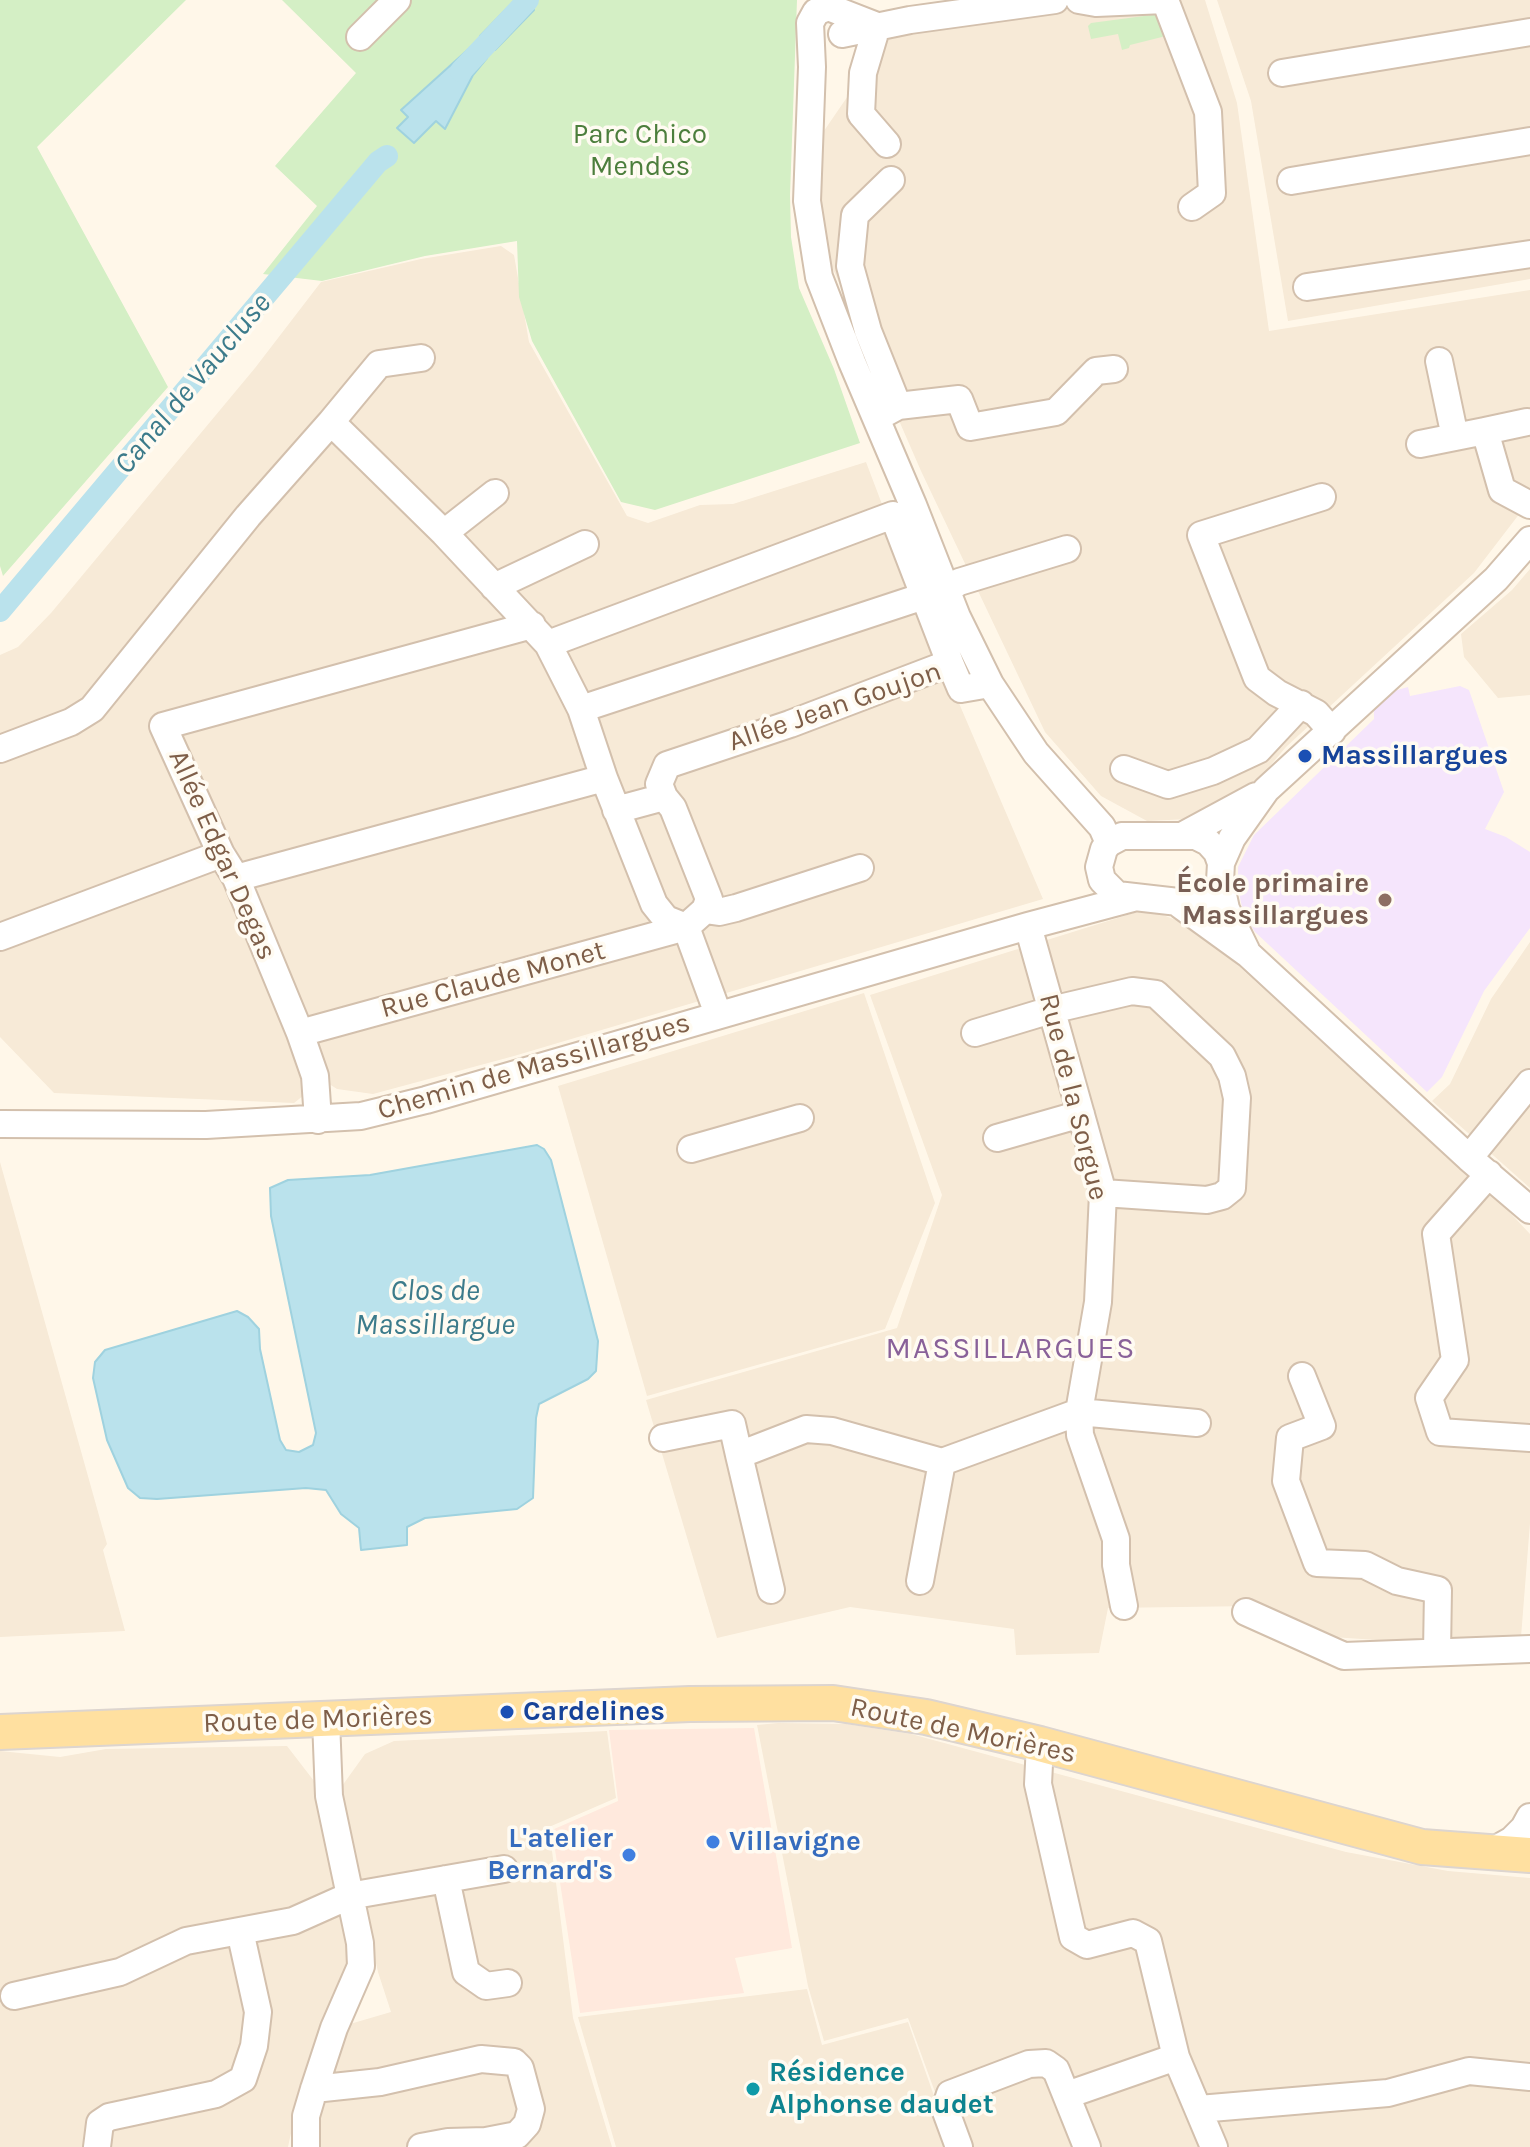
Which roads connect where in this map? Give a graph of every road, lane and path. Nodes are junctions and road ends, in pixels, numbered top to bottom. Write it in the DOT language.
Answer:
graph roads {
  1 [pos="397,0"];
  2 [pos="1055,0"];
  3 [pos="1079,0"];
  4 [pos="826,18"];
  5 [pos="877,26"];
  6 [pos="1530,32"];
  7 [pos="360,37"];
  8 [pos="1282,73"];
  9 [pos="1530,141"];
  10 [pos="887,144"];
  11 [pos="891,180"];
  12 [pos="1291,181"];
  13 [pos="1192,207"];
  14 [pos="1530,254"];
  15 [pos="1307,287"];
  16 [pos="421,358"];
  17 [pos="1439,361"];
  18 [pos="1114,369"];
  19 [pos="887,412"];
  20 [pos="331,422"];
  21 [pos="1527,422"];
  22 [pos="1485,431"];
  23 [pos="1455,437"];
  24 [pos="1420,444"];
  25 [pos="495,493"];
  26 [pos="1322,497"];
  27 [pos="1530,505"];
  28 [pos="444,533"];
  29 [pos="1530,540"];
  30 [pos="585,544"];
  31 [pos="1067,549"];
  32 [pos="494,587"];
  33 [pos="935,593"];
  34 [pos="540,635"];
  35 [pos="950,663"];
  36 [pos="990,684"];
  37 [pos="1301,704"];
  38 [pos="581,709"];
  39 [pos="1332,731"];
  40 [pos="0,749"];
  41 [pos="1124,769"];
  42 [pos="604,778"];
  43 [pos="1266,790"];
  44 [pos="664,797"];
  45 [pos="616,810"];
  46 [pos="1182,836"];
  47 [pos="1109,843"];
  48 [pos="221,854"];
  49 [pos="1099,867"];
  50 [pos="860,868"];
  51 [pos="1221,872"];
  52 [pos="236,878"];
  53 [pos="1133,898"];
  54 [pos="1179,904"];
  55 [pos="1055,918"];
  56 [pos="696,919"];
  57 [pos="1028,926"];
  58 [pos="0,937"];
  59 [pos="1248,954"];
  60 [pos="1051,1010"];
  61 [pos="718,1014"];
  62 [pos="300,1033"];
  63 [pos="975,1033"];
  64 [pos="1530,1083"];
  65 [pos="1081,1114"];
  66 [pos="800,1118"];
  67 [pos="318,1120"];
  68 [pos="0,1124"];
  69 [pos="997,1138"];
  70 [pos="691,1149"];
  71 [pos="1479,1166"];
  72 [pos="1103,1193"];
  73 [pos="1530,1210"];
  74 [pos="1302,1376"];
  75 [pos="1079,1412"];
  76 [pos="1197,1423"];
  77 [pos="663,1438"];
  78 [pos="1530,1438"];
  79 [pos="739,1455"];
  80 [pos="942,1462"];
  81 [pos="920,1581"];
  82 [pos="771,1590"];
  83 [pos="1124,1606"];
  84 [pos="1246,1612"];
  85 [pos="1530,1649"];
  86 [pos="1437,1652"];
  87 [pos="326,1720"];
  88 [pos="0,1732"];
  89 [pos="1040,1744"];
  90 [pos="1530,1817"];
  91 [pos="1489,1853"];
  92 [pos="1530,1855"];
  93 [pos="504,1869"];
  94 [pos="446,1879"];
  95 [pos="349,1896"];
  96 [pos="240,1931"];
  97 [pos="508,1983"];
  98 [pos="14,1996"];
  99 [pos="1176,2057"];
  100 [pos="1530,2077"];
  101 [pos="314,2089"];
  102 [pos="1067,2095"];
  103 [pos="1199,2109"];
  104 [pos="97,2147"];
  105 [pos="306,2147"];
  106 [pos="421,2147"];
  107 [pos="959,2147"];
  108 [pos="1087,2147"];
  109 [pos="1214,2147"];
  1 -- 7 [label="street"];
  2 -- 5 [label="street"];
  3 -- 13 [label="street"];
  4 -- 5 [label="street"];
  4 -- 19 [label="street"];
  5 -- 10 [label="street"];
  6 -- 8 [label="street"];
  9 -- 12 [label="street"];
  11 -- 19 [label="street"];
  14 -- 15 [label="street"];
  16 -- 20 [label="street"];
  17 -- 23 [label="street"];
  18 -- 19 [label="street"];
  19 -- 33 [label="street"];
  20 -- 28 [label="street"];
  20 -- 40 [label="street"];
  21 -- 22 [label="street"];
  22 -- 23 [label="street"];
  22 -- 27 [label="street"];
  23 -- 24 [label="street"];
  25 -- 28 [label="street"];
  26 -- 37 [label="street"];
  28 -- 32 [label="street"];
  29 -- 39 [label="street"];
  30 -- 32 [label="street"];
  31 -- 33 [label="street"];
  32 -- 34 [label="street"];
  33 -- 34 [label="street"];
  33 -- 35 [label="street"];
  33 -- 36 [label="street"];
  33 -- 38 [label="street"];
  34 -- 38 [label="street"];
  34 -- 48 [label="street, Allée Edgar Degas"];
  35 -- 36 [label="street, Allée Jean Goujon"];
  35 -- 44 [label="street, Allée Jean Goujon"];
  36 -- 47 [label="street"];
  37 -- 39 [label="street"];
  37 -- 41 [label="street"];
  38 -- 42 [label="street"];
  39 -- 43 [label="street"];
  42 -- 45 [label="street"];
  42 -- 52 [label="street"];
  43 -- 46 [label="street"];
  43 -- 51 [label="street"];
  44 -- 45 [label="street"];
  44 -- 56 [label="street"];
  45 -- 56 [label="street"];
  46 -- 47 [label="street"];
  46 -- 51 [label="street"];
  47 -- 49 [label="street"];
  48 -- 52 [label="street, Allée Edgar Degas"];
  48 -- 58 [label="street"];
  49 -- 53 [label="street"];
  49 -- 55 [label="street, Chemin de Massillargues"];
  50 -- 56 [label="street, Rue Claude Monet"];
  51 -- 54 [label="street"];
  51 -- 59 [label="street"];
  52 -- 62 [label="street, Allée Edgar Degas"];
  53 -- 54 [label="street"];
  53 -- 55 [label="street, Chemin de Massillargues"];
  54 -- 59 [label="street"];
  55 -- 57 [label="street, Chemin de Massillargues"];
  56 -- 61 [label="street"];
  56 -- 62 [label="street, Rue Claude Monet"];
  57 -- 60 [label="street, Rue de la Sorgue"];
  57 -- 61 [label="street, Chemin de Massillargues"];
  59 -- 71 [label="street"];
  60 -- 63 [label="street"];
  60 -- 65 [label="street, Rue de la Sorgue"];
  60 -- 72 [label="street"];
  61 -- 67 [label="street, Chemin de Massillargues"];
  62 -- 67 [label="street, Allée Edgar Degas"];
  64 -- 71 [label="street"];
  65 -- 69 [label="street"];
  65 -- 72 [label="street, Rue de la Sorgue"];
  66 -- 70 [label="street"];
  67 -- 68 [label="street, Chemin de Massillargues"];
  71 -- 73 [label="street"];
  71 -- 78 [label="street"];
  72 -- 75 [label="street, Rue de la Sorgue"];
  74 -- 86 [label="street"];
  75 -- 76 [label="street"];
  75 -- 80 [label="street"];
  75 -- 83 [label="street, Rue de la Sorgue"];
  77 -- 79 [label="street"];
  79 -- 80 [label="street"];
  79 -- 82 [label="street"];
  80 -- 81 [label="street"];
  84 -- 86 [label="street"];
  85 -- 86 [label="street"];
  87 -- 88 [label="main road, Route de Morières"];
  87 -- 89 [label="main road, Route de Morières"];
  87 -- 95 [label="street"];
  89 -- 91 [label="main road, Route de Morières"];
  89 -- 99 [label="street"];
  90 -- 91 [label="street"];
  91 -- 92 [label="main road, Route de Morières"];
  93 -- 94 [label="street"];
  94 -- 95 [label="street"];
  94 -- 97 [label="street"];
  95 -- 96 [label="street"];
  95 -- 101 [label="street"];
  96 -- 98 [label="street"];
  96 -- 104 [label="street"];
  99 -- 102 [label="street"];
  99 -- 103 [label="street"];
  100 -- 103 [label="street"];
  101 -- 105 [label="street"];
  101 -- 106 [label="street"];
  102 -- 107 [label="street"];
  102 -- 108 [label="street"];
  103 -- 109 [label="street"];
}
